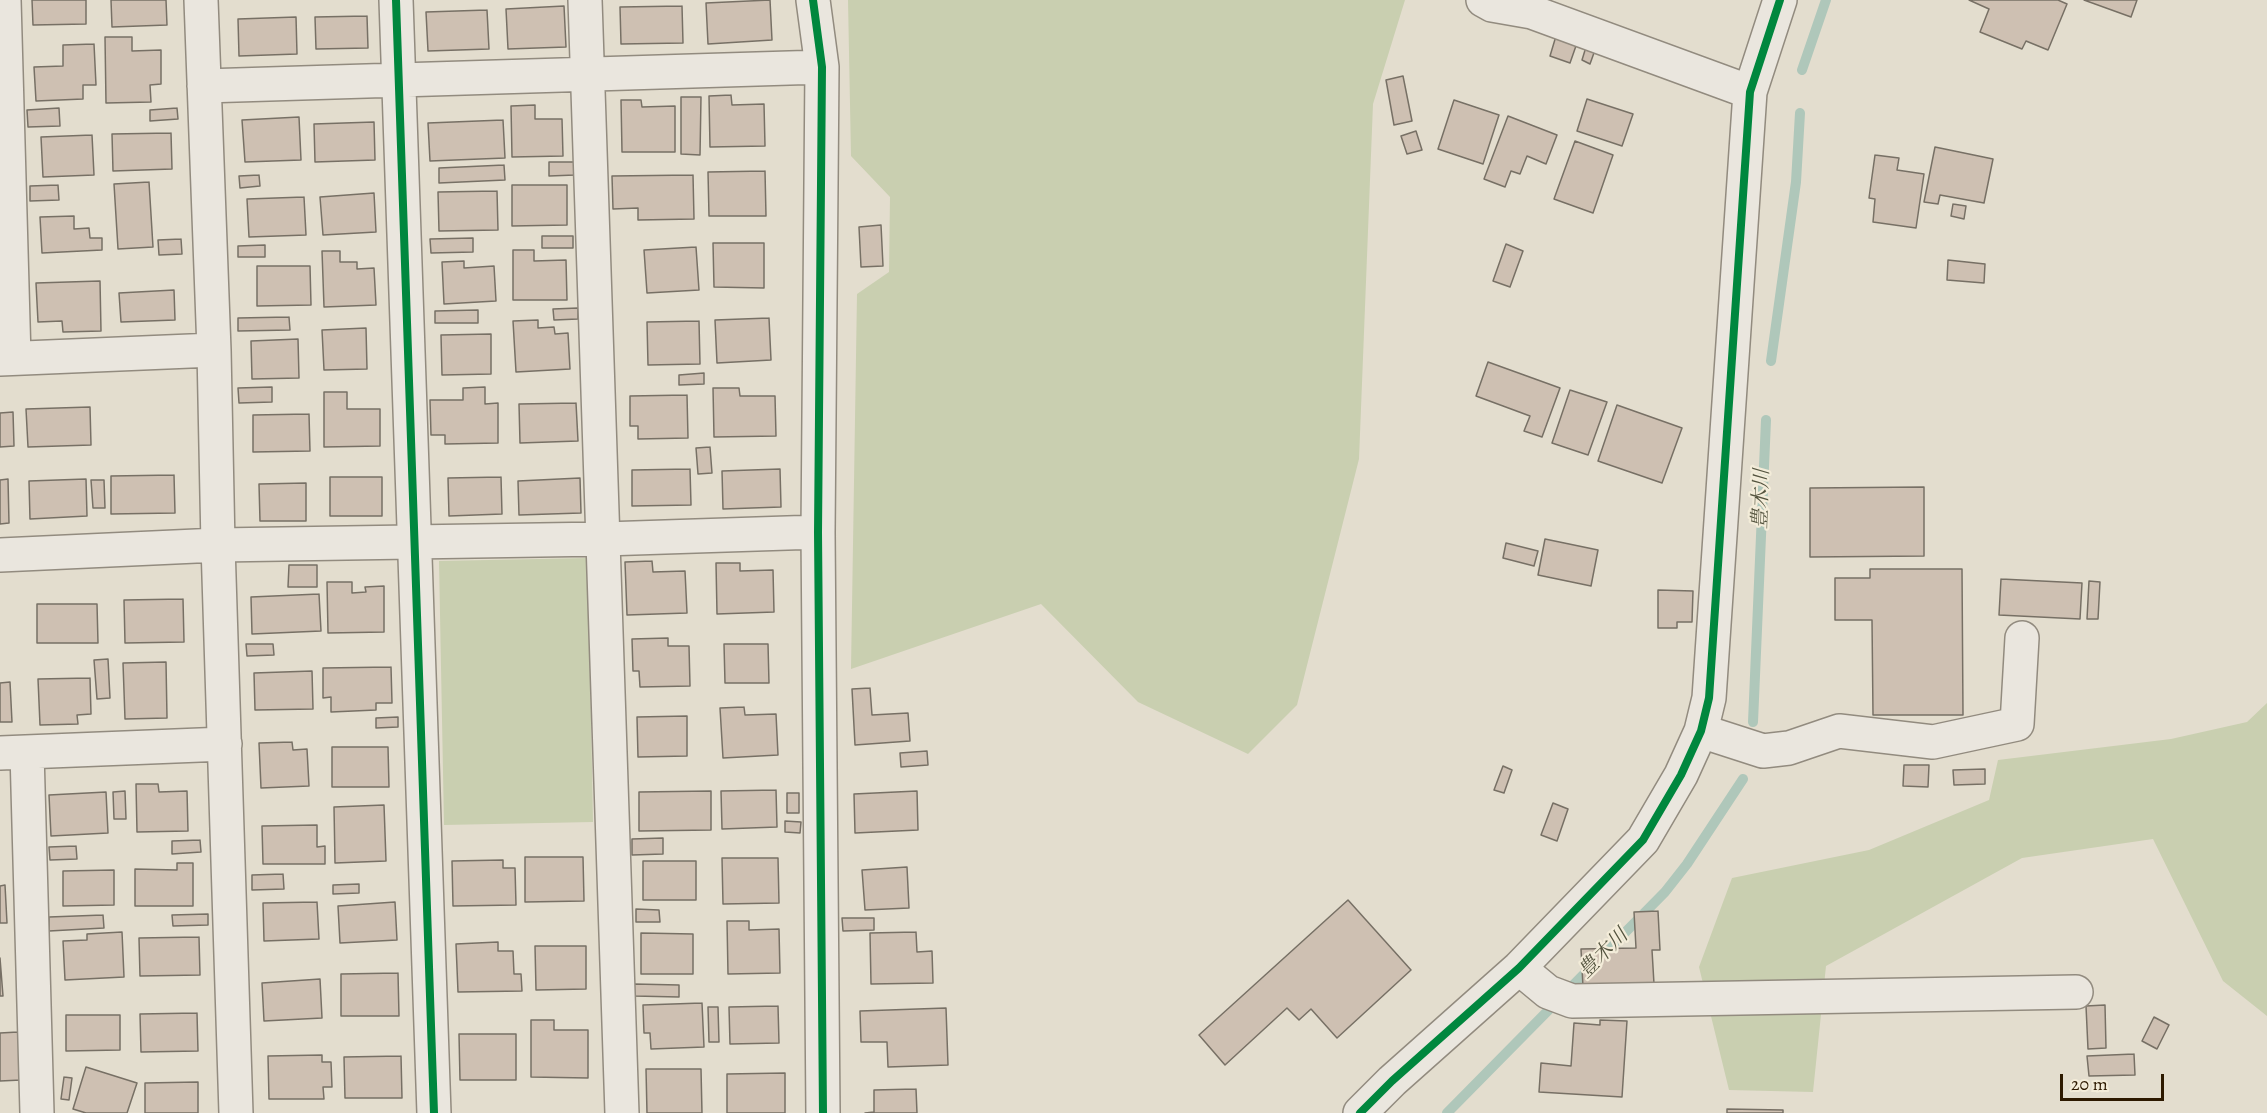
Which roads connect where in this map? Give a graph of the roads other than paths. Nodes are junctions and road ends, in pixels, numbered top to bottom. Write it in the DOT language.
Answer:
graph roads {
  1 [pos="4,0"];
  2 [pos="201,0"];
  3 [pos="396,0"];
  4 [pos="585,0"];
  5 [pos="813,0"];
  6 [pos="1483,0"];
  7 [pos="1780,0"];
  8 [pos="822,67"];
  9 [pos="588,74"];
  10 [pos="398,80"];
  11 [pos="204,86"];
  12 [pos="1750,92"];
  13 [pos="214,350"];
  14 [pos="7,359"];
  15 [pos="818,532"];
  16 [pos="604,539"];
  17 [pos="415,542"];
  18 [pos="218,544"];
  19 [pos="0,555"];
  20 [pos="2022,638"];
  21 [pos="1701,731"];
  22 [pos="225,744"];
  23 [pos="14,752"];
  24 [pos="1519,968"];
  25 [pos="2076,992"];
  26 [pos="37,1113"];
  27 [pos="236,1113"];
  28 [pos="434,1113"];
  29 [pos="622,1113"];
  30 [pos="823,1113"];
  31 [pos="1360,1113"];
  1 -- 14 [label="street"];
  2 -- 11 [label="street"];
  3 -- 10 [label="street"];
  4 -- 9 [label="street"];
  5 -- 8 [label="street"];
  6 -- 12 [label="street"];
  7 -- 12 [label="street"];
  8 -- 9 [label="street"];
  8 -- 15 [label="street"];
  9 -- 10 [label="street"];
  9 -- 16 [label="street"];
  10 -- 11 [label="street"];
  10 -- 17 [label="street"];
  11 -- 13 [label="street"];
  12 -- 21 [label="street"];
  13 -- 14 [label="street"];
  13 -- 18 [label="street"];
  15 -- 16 [label="street"];
  15 -- 30 [label="street"];
  16 -- 17 [label="street"];
  16 -- 29 [label="street"];
  17 -- 18 [label="street"];
  17 -- 28 [label="street"];
  18 -- 19 [label="street"];
  18 -- 22 [label="street"];
  20 -- 21 [label="street"];
  21 -- 24 [label="street"];
  22 -- 23 [label="street"];
  22 -- 27 [label="street"];
  23 -- 26 [label="street"];
  24 -- 25 [label="street"];
  24 -- 31 [label="street"];
}
